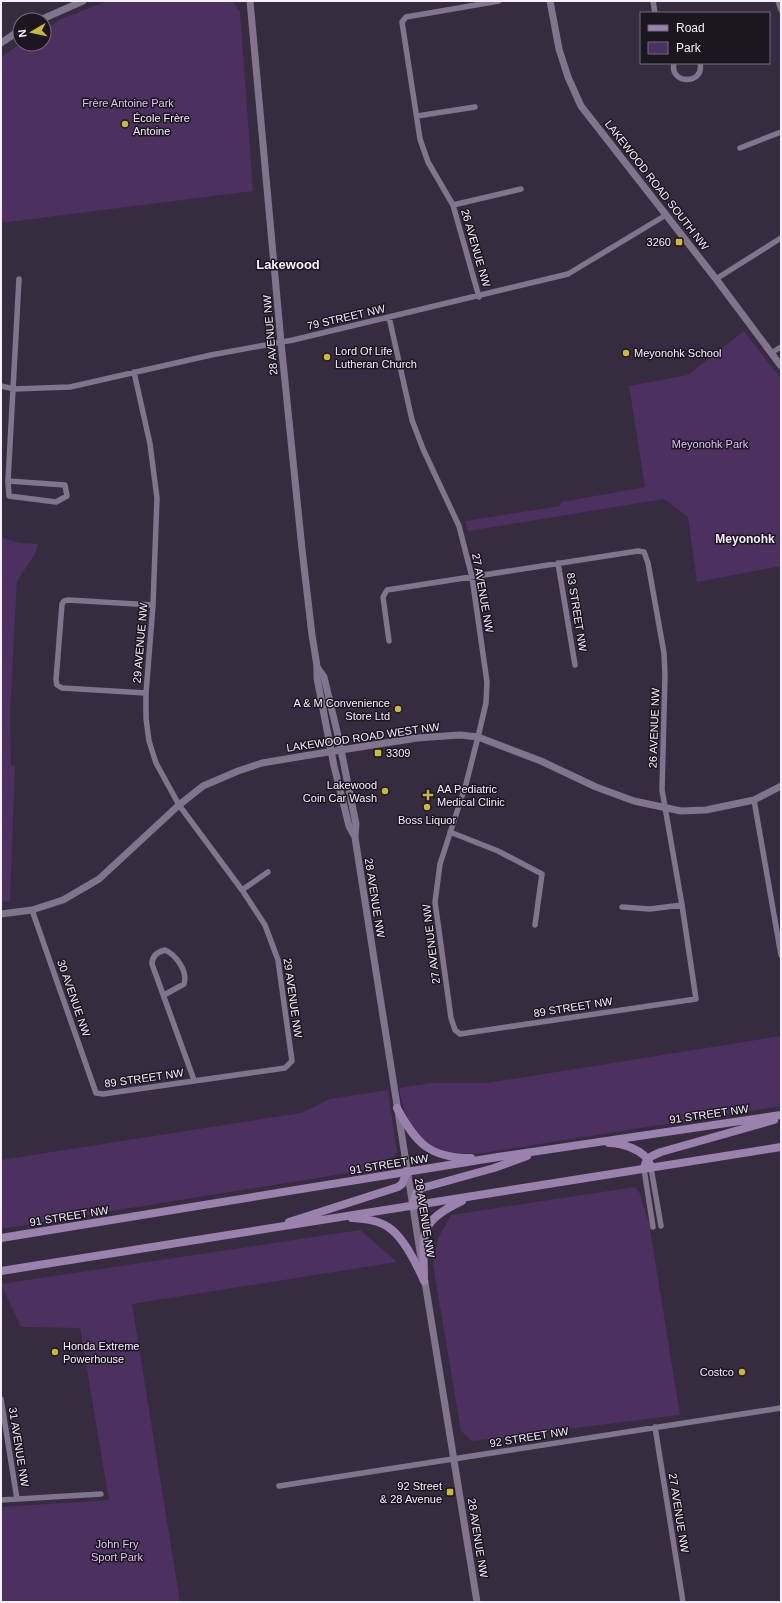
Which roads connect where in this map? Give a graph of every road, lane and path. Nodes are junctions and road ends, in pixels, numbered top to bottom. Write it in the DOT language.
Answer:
graph roads {
  1 [pos="83,1"];
  2 [pos="245,1"];
  3 [pos="250,1"];
  4 [pos="499,1"];
  5 [pos="550,1"];
  6 [pos="653,1"];
  7 [pos="778,1"];
  8 [pos="781,10"];
  9 [pos="655,12"];
  10 [pos="251,14"];
  11 [pos="52,15"];
  12 [pos="12,35"];
  13 [pos="1,42"];
  14 [pos="674,64"];
  15 [pos="700,64"];
  16 [pos="475,107"];
  17 [pos="417,116"];
  18 [pos="781,132"];
  19 [pos="740,148"];
  20 [pos="521,189"];
  21 [pos="453,205"];
  22 [pos="666,216"];
  23 [pos="781,238"];
  24 [pos="19,279"];
  25 [pos="716,279"];
  26 [pos="479,296"];
  27 [pos="389,317"];
  28 [pos="281,342"];
  29 [pos="781,347"];
  30 [pos="771,353"];
  31 [pos="781,366"];
  32 [pos="134,372"];
  33 [pos="1,386"];
  34 [pos="14,389"];
  35 [pos="8,481"];
  36 [pos="644,552"];
  37 [pos="558,563"];
  38 [pos="472,577"];
  39 [pos="153,605"];
  40 [pos="389,641"];
  41 [pos="575,665"];
  42 [pos="317,666"];
  43 [pos="146,693"];
  44 [pos="478,737"];
  45 [pos="341,750"];
  46 [pos="330,752"];
  47 [pos="781,786"];
  48 [pos="754,800"];
  49 [pos="179,805"];
  50 [pos="665,808"];
  51 [pos="450,832"];
  52 [pos="355,837"];
  53 [pos="268,872"];
  54 [pos="242,890"];
  55 [pos="682,905"];
  56 [pos="622,907"];
  57 [pos="32,910"];
  58 [pos="1,914"];
  59 [pos="535,925"];
  60 [pos="781,955"];
  61 [pos="164,995"];
  62 [pos="696,999"];
  63 [pos="455,1030"];
  64 [pos="285,1068"];
  65 [pos="194,1080"];
  66 [pos="96,1093"];
  67 [pos="397,1108"];
  68 [pos="781,1115"];
  69 [pos="781,1118"];
  70 [pos="575,1145"];
  71 [pos="781,1148"];
  72 [pos="543,1151"];
  73 [pos="498,1157"];
  74 [pos="648,1159"];
  75 [pos="648,1169"];
  76 [pos="407,1172"];
  77 [pos="472,1196"];
  78 [pos="412,1206"];
  79 [pos="339,1217"];
  80 [pos="280,1226"];
  81 [pos="661,1226"];
  82 [pos="653,1227"];
  83 [pos="1,1238"];
  84 [pos="1,1270"];
  85 [pos="424,1281"];
  86 [pos="1,1399"];
  87 [pos="781,1408"];
  88 [pos="655,1428"];
  89 [pos="454,1459"];
  90 [pos="279,1486"];
  91 [pos="102,1494"];
  92 [pos="17,1499"];
  93 [pos="1,1500"];
  94 [pos="477,1602"];
  95 [pos="683,1602"];
  1 -- 11 [label="street"];
  2 -- 10 [label="street"];
  3 -- 10 [label="street, 28 AVENUE NW"];
  4 -- 17 [label="street, 26 AVENUE NW"];
  5 -- 22 [label="street, LAKEWOOD ROAD SOUTH NW"];
  6 -- 9 [label="street"];
  7 -- 8 [label="street"];
  10 -- 28 [label="street, 28 AVENUE NW"];
  12 -- 13 [label="street"];
  14 -- 15 [label="street"];
  16 -- 17 [label="street"];
  17 -- 21 [label="street, 26 AVENUE NW"];
  18 -- 19 [label="street"];
  20 -- 21 [label="street, 26 AVENUE NW"];
  21 -- 26 [label="street, 26 AVENUE NW"];
  22 -- 25 [label="street, LAKEWOOD ROAD SOUTH NW"];
  22 -- 26 [label="street, 79 STREET NW"];
  23 -- 25 [label="street"];
  24 -- 34 [label="street"];
  25 -- 30 [label="street, LAKEWOOD ROAD SOUTH NW"];
  26 -- 27 [label="street, 79 STREET NW"];
  27 -- 28 [label="street, 79 STREET NW"];
  27 -- 38 [label="street, 27 AVENUE NW"];
  28 -- 32 [label="street, 79 STREET NW"];
  28 -- 42 [label="street, 28 AVENUE NW"];
  29 -- 30 [label="street"];
  30 -- 31 [label="street, LAKEWOOD ROAD SOUTH NW"];
  32 -- 34 [label="street, 79 STREET NW"];
  32 -- 39 [label="street, 29 AVENUE NW"];
  33 -- 34 [label="street, 79 STREET NW"];
  34 -- 35 [label="street"];
  35 -- 35 [label="street"];
  36 -- 37 [label="street, 83 STREET NW"];
  36 -- 50 [label="street, 26 AVENUE NW"];
  37 -- 38 [label="street, 83 STREET NW"];
  37 -- 41 [label="street, 83 STREET NW"];
  38 -- 40 [label="street, 83 STREET NW"];
  38 -- 44 [label="street, 27 AVENUE NW"];
  39 -- 43 [label="street, 29 AVENUE NW"];
  39 -- 43 [label="street"];
  42 -- 45 [label="street, 28 AVENUE NW"];
  42 -- 46 [label="street, 28 AVENUE NW"];
  43 -- 49 [label="street, 29 AVENUE NW"];
  44 -- 45 [label="street, LAKEWOOD ROAD WEST NW"];
  44 -- 50 [label="street, LAKEWOOD ROAD WEST NW"];
  44 -- 51 [label="street, 27 AVENUE NW"];
  45 -- 46 [label="street, LAKEWOOD ROAD WEST NW"];
  45 -- 52 [label="street, 28 AVENUE NW"];
  46 -- 49 [label="street, LAKEWOOD ROAD WEST NW"];
  46 -- 52 [label="street, 28 AVENUE NW"];
  47 -- 48 [label="street, LAKEWOOD ROAD WEST NW"];
  48 -- 50 [label="street, LAKEWOOD ROAD WEST NW"];
  48 -- 60 [label="street"];
  49 -- 54 [label="street, 29 AVENUE NW"];
  49 -- 57 [label="street, LAKEWOOD ROAD WEST NW"];
  50 -- 55 [label="street, 26 AVENUE NW"];
  51 -- 59 [label="street"];
  51 -- 63 [label="street, 27 AVENUE NW"];
  52 -- 67 [label="street, 28 AVENUE NW"];
  53 -- 54 [label="street"];
  54 -- 64 [label="street, 29 AVENUE NW"];
  55 -- 56 [label="street"];
  55 -- 62 [label="street, 26 AVENUE NW"];
  57 -- 58 [label="street, LAKEWOOD ROAD WEST NW"];
  57 -- 66 [label="street, 30 AVENUE NW"];
  61 -- 61 [label="street, 89 STREET NW"];
  61 -- 65 [label="street, 89 STREET NW"];
  62 -- 63 [label="street, 89 STREET NW"];
  64 -- 65 [label="street, 89 STREET NW"];
  65 -- 66 [label="street, 89 STREET NW"];
  67 -- 73 [label="main road"];
  67 -- 76 [label="street, 28 AVENUE NW"];
  68 -- 70 [label="main road, 91 STREET NW"];
  69 -- 74 [label="main road"];
  70 -- 72 [label="main road, 91 STREET NW"];
  70 -- 74 [label="main road"];
  71 -- 75 [label="main road"];
  72 -- 73 [label="main road, 91 STREET NW"];
  72 -- 78 [label="main road"];
  73 -- 76 [label="main road, 91 STREET NW"];
  74 -- 75 [label="main road"];
  75 -- 77 [label="main road"];
  75 -- 81 [label="street"];
  75 -- 82 [label="street"];
  76 -- 78 [label="street, 28 AVENUE NW"];
  76 -- 80 [label="main road"];
  76 -- 83 [label="main road, 91 STREET NW"];
  77 -- 78 [label="main road"];
  77 -- 85 [label="main road"];
  78 -- 79 [label="main road"];
  78 -- 85 [label="street, 28 AVENUE NW"];
  79 -- 80 [label="main road"];
  79 -- 85 [label="main road"];
  80 -- 84 [label="main road"];
  85 -- 89 [label="street, 28 AVENUE NW"];
  86 -- 92 [label="street, 31 AVENUE NW"];
  87 -- 88 [label="street, 92 STREET NW"];
  88 -- 89 [label="street, 92 STREET NW"];
  88 -- 95 [label="street, 27 AVENUE NW"];
  89 -- 90 [label="street, 92 STREET NW"];
  89 -- 94 [label="street, 28 AVENUE NW"];
  91 -- 92 [label="street"];
  92 -- 93 [label="street"];
}
